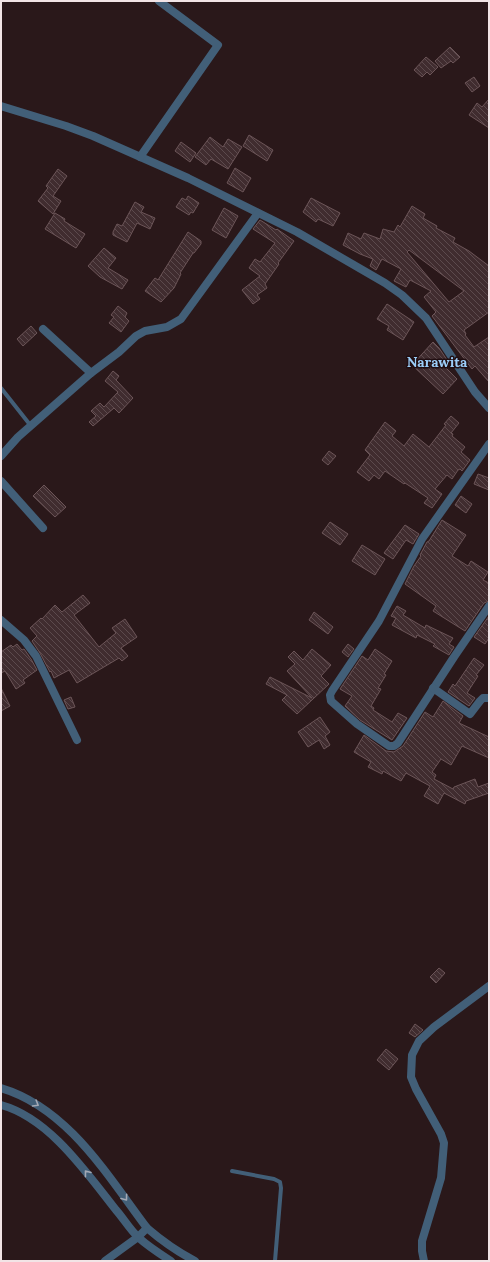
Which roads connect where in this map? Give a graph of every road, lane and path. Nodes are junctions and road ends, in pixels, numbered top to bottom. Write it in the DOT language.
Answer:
graph roads {
  1 [pos="159,1"];
  2 [pos="1,106"];
  3 [pos="140,157"];
  4 [pos="258,213"];
  5 [pos="42,329"];
  6 [pos="92,373"];
  7 [pos="1,388"];
  8 [pos="489,408"];
  9 [pos="31,426"];
  10 [pos="489,444"];
  11 [pos="1,456"];
  12 [pos="1,481"];
  13 [pos="43,528"];
  14 [pos="489,606"];
  15 [pos="1,620"];
  16 [pos="433,688"];
  17 [pos="489,698"];
  18 [pos="77,740"];
  19 [pos="489,986"];
  20 [pos="1,1088"];
  21 [pos="1,1104"];
  22 [pos="232,1171"];
  23 [pos="147,1228"];
  24 [pos="138,1237"];
  25 [pos="105,1261"];
  26 [pos="171,1261"];
  27 [pos="195,1261"];
  28 [pos="275,1261"];
  29 [pos="424,1261"];
  1 -- 3 [label="street"];
  2 -- 3 [label="street"];
  3 -- 4 [label="street"];
  4 -- 6 [label="street"];
  4 -- 8 [label="street"];
  5 -- 6 [label="street"];
  6 -- 9 [label="street"];
  7 -- 9 [label="lane"];
  9 -- 11 [label="street"];
  10 -- 16 [label="street"];
  12 -- 13 [label="street"];
  14 -- 16 [label="street"];
  15 -- 18 [label="street"];
  16 -- 17 [label="street"];
  19 -- 29 [label="street"];
  20 -- 23 [label="street, one-way"];
  24 -- 21 [label="street, one-way"];
  22 -- 28 [label="lane"];
  23 -- 24 [label="street"];
  23 -- 27 [label="street"];
  24 -- 25 [label="street"];
  24 -- 26 [label="street"];
}
